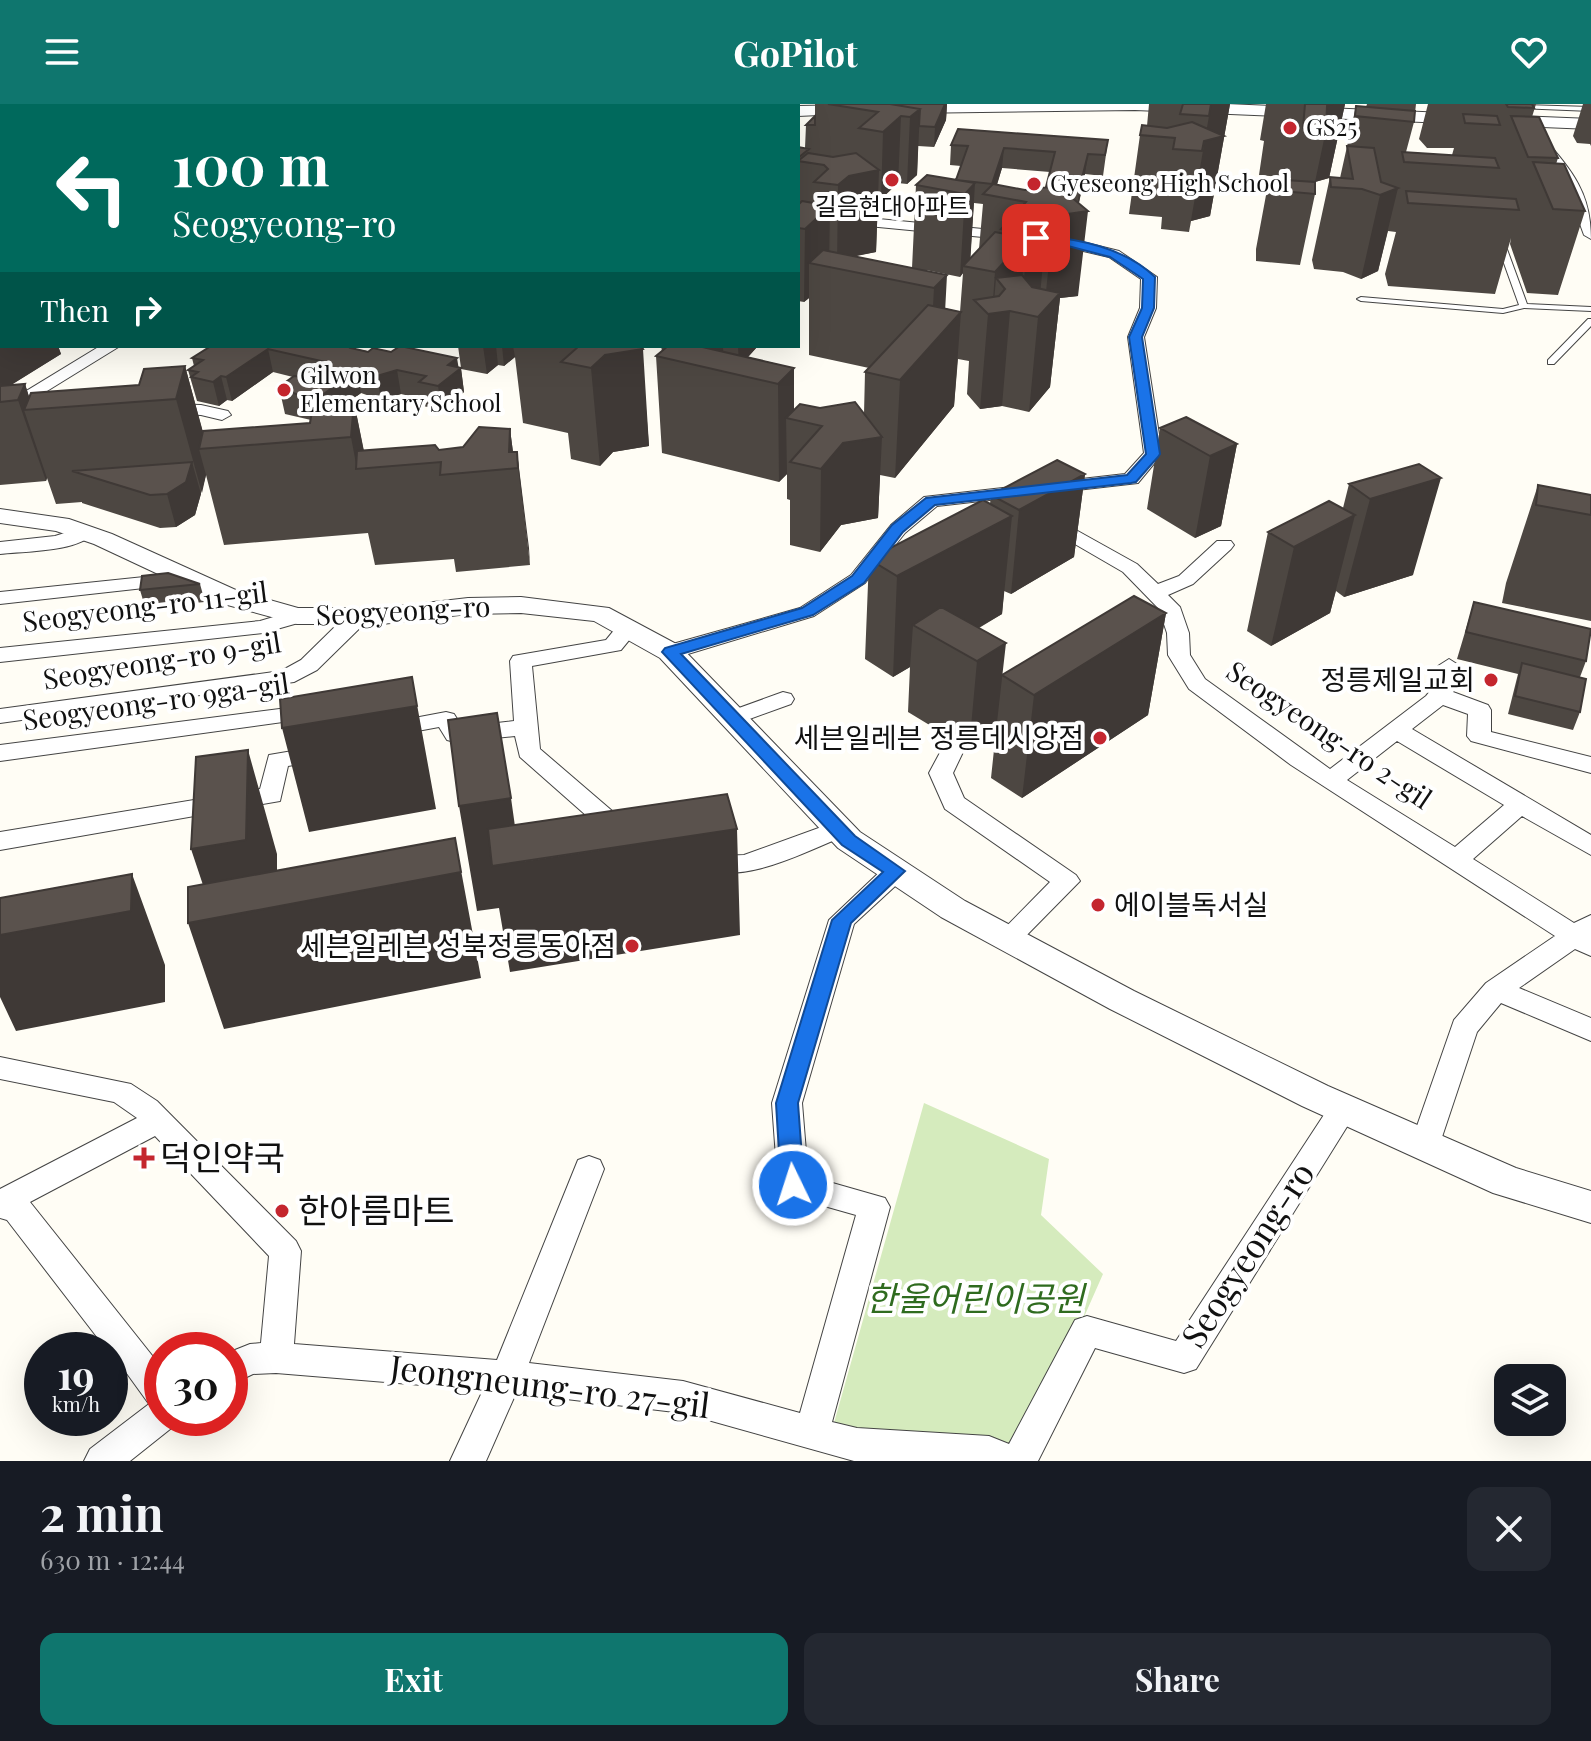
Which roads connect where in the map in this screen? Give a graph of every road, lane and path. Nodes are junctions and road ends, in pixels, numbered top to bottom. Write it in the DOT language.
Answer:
graph roads {
  1 [pos="931,106"];
  2 [pos="1260,108"];
  3 [pos="899,109"];
  4 [pos="1591,109"];
  5 [pos="867,110"];
  6 [pos="800,111"];
  7 [pos="1518,114"];
  8 [pos="1591,124"];
  9 [pos="800,208"];
  10 [pos="1495,228"];
  11 [pos="1591,235"];
  12 [pos="1361,299"];
  13 [pos="1524,306"];
  14 [pos="1591,309"];
  15 [pos="1591,321"];
  16 [pos="109,348"];
  17 [pos="1551,362"];
  18 [pos="153,409"];
  19 [pos="35,414"];
  20 [pos="222,415"];
  21 [pos="0,417"];
  22 [pos="1016,493"];
  23 [pos="0,516"];
  24 [pos="84,533"];
  25 [pos="1224,545"];
  26 [pos="0,548"];
  27 [pos="188,579"];
  28 [pos="1154,593"];
  29 [pos="0,598"];
  30 [pos="297,616"];
  31 [pos="359,616"];
  32 [pos="628,628"];
  33 [pos="670,652"];
  34 [pos="0,655"];
  35 [pos="1449,666"];
  36 [pos="1438,695"];
  37 [pos="783,699"];
  38 [pos="321,710"];
  39 [pos="0,716"];
  40 [pos="733,718"];
  41 [pos="526,727"];
  42 [pos="1396,730"];
  43 [pos="384,745"];
  44 [pos="338,752"];
  45 [pos="951,752"];
  46 [pos="0,753"];
  47 [pos="1591,765"];
  48 [pos="1331,780"];
  49 [pos="1521,804"];
  50 [pos="838,829"];
  51 [pos="0,841"];
  52 [pos="635,845"];
  53 [pos="1591,846"];
  54 [pos="1457,859"];
  55 [pos="682,862"];
  56 [pos="896,871"];
  57 [pos="1586,935"];
  58 [pos="1008,938"];
  59 [pos="1496,990"];
  60 [pos="1591,1030"];
  61 [pos="0,1068"];
  62 [pos="1343,1109"];
  63 [pos="158,1121"];
  64 [pos="1425,1146"];
  65 [pos="589,1169"];
  66 [pos="0,1205"];
  67 [pos="1591,1207"];
  68 [pos="276,1358"];
  69 [pos="248,1360"];
  70 [pos="144,1372"];
  71 [pos="507,1376"];
  72 [pos="144,1429"];
  73 [pos="812,1432"];
  74 [pos="942,1455"];
  75 [pos="102,1461"];
  76 [pos="468,1461"];
  77 [pos="1009,1461"];
  78 [pos="1019,1461"];
  1 -- 2 [label="street"];
  1 -- 3 [label="street"];
  2 -- 7 [label="street"];
  4 -- 7 [label="lane"];
  5 -- 6 [label="street"];
  7 -- 8 [label="street"];
  7 -- 11 [label="street"];
  9 -- 22 [label="street"];
  10 -- 13 [label="lane"];
  12 -- 13 [label="lane"];
  13 -- 14 [label="lane"];
  15 -- 17 [label="lane"];
  16 -- 21 [label="street"];
  18 -- 20 [label="street"];
  19 -- 21 [label="street"];
  22 -- 28 [label="street, Seogyeong-ro 2-gil"];
  22 -- 33 [label="street"];
  23 -- 24 [label="street, Seogyeong-ro"];
  24 -- 26 [label="street"];
  24 -- 27 [label="street, Seogyeong-ro"];
  25 -- 28 [label="street"];
  27 -- 29 [label="street"];
  27 -- 30 [label="street, Seogyeong-ro"];
  28 -- 48 [label="street, Seogyeong-ro 2-gil"];
  30 -- 31 [label="street, Seogyeong-ro"];
  30 -- 34 [label="street, Seogyeong-ro 11-gil"];
  31 -- 32 [label="street, Seogyeong-ro"];
  31 -- 39 [label="street, Seogyeong-ro 9-gil"];
  32 -- 33 [label="street, Seogyeong-ro"];
  32 -- 41 [label="street"];
  33 -- 40 [label="street, Seogyeong-ro"];
  35 -- 36 [label="street"];
  36 -- 42 [label="street"];
  36 -- 47 [label="street"];
  37 -- 40 [label="street"];
  38 -- 46 [label="street, Seogyeong-ro 9ga-gil"];
  40 -- 50 [label="street, Seogyeong-ro"];
  41 -- 43 [label="street"];
  41 -- 52 [label="street"];
  42 -- 48 [label="street"];
  42 -- 49 [label="street, Seogyeong-ro 2-gil"];
  44 -- 51 [label="street"];
  45 -- 58 [label="street"];
  48 -- 54 [label="street, Seogyeong-ro 2-gil"];
  49 -- 53 [label="street, Seogyeong-ro 2-gil"];
  49 -- 54 [label="street"];
  50 -- 55 [label="street"];
  50 -- 56 [label="street, Seogyeong-ro"];
  54 -- 57 [label="street, Seogyeong-ro 2-gil"];
  56 -- 58 [label="street, Seogyeong-ro"];
  56 -- 73 [label="street"];
  57 -- 59 [label="street"];
  58 -- 62 [label="street, Seogyeong-ro"];
  59 -- 60 [label="street"];
  59 -- 64 [label="street"];
  61 -- 63 [label="street"];
  62 -- 64 [label="street, Seogyeong-ro"];
  62 -- 78 [label="street, Seogyeong-ro"];
  63 -- 66 [label="street"];
  63 -- 68 [label="street"];
  64 -- 67 [label="street, Seogyeong-ro"];
  65 -- 71 [label="street"];
  66 -- 70 [label="street"];
  68 -- 69 [label="street, Jeongneung-ro 27-gil"];
  68 -- 71 [label="street, Jeongneung-ro 27-gil"];
  71 -- 73 [label="street, Jeongneung-ro 27-gil"];
  71 -- 76 [label="street"];
  72 -- 75 [label="street"];
  73 -- 74 [label="street, Jeongneung-ro 27-gil"];
  74 -- 77 [label="street, Jeongneung-ro 27-gil"];
}
